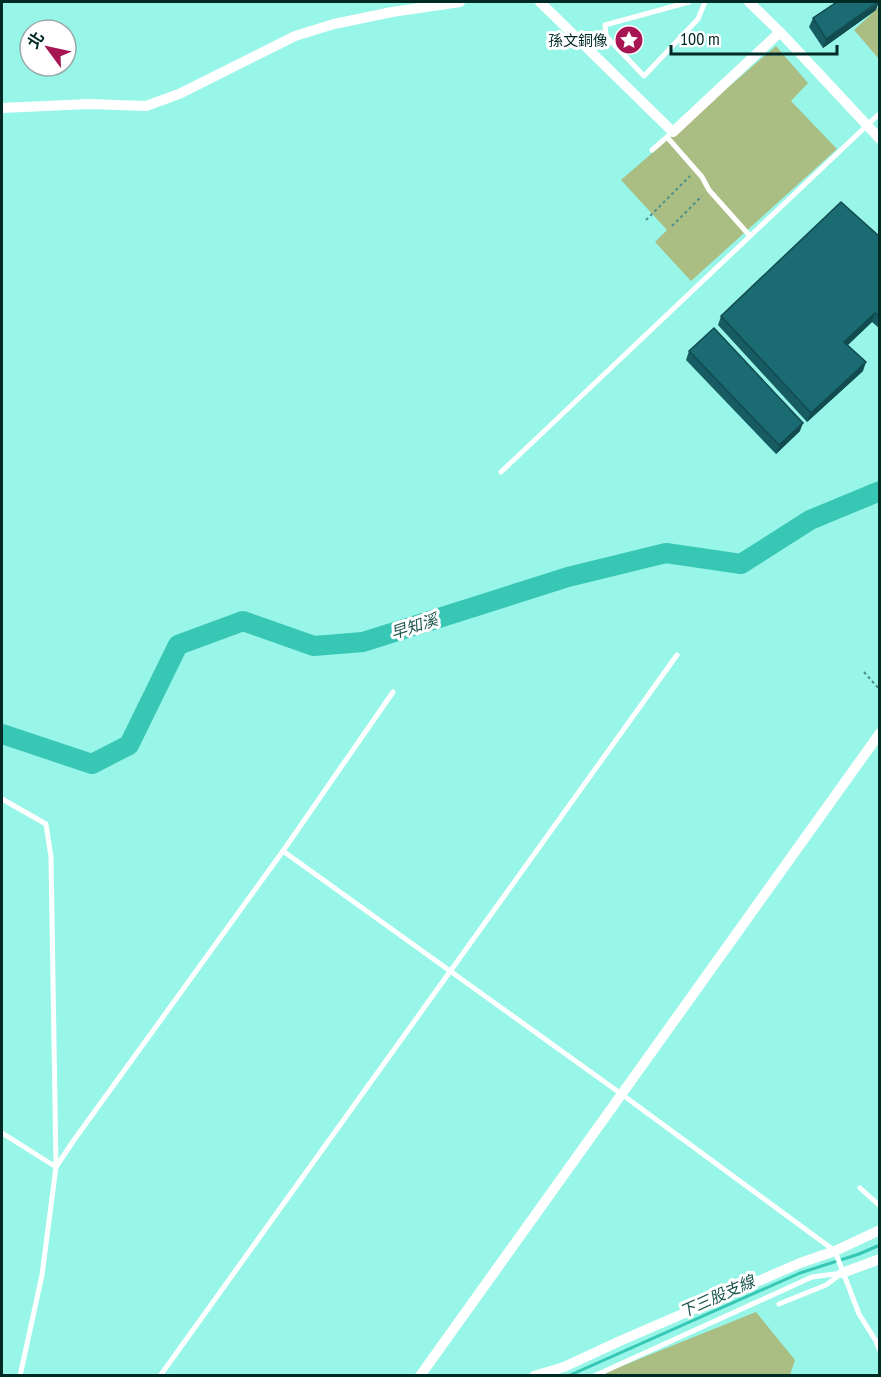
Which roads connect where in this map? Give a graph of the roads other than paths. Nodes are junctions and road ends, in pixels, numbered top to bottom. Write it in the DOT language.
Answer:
graph roads {
  1 [pos="460,2"];
  2 [pos="540,2"];
  3 [pos="689,2"];
  4 [pos="705,2"];
  5 [pos="748,2"];
  6 [pos="780,32"];
  7 [pos="2,108"];
  8 [pos="879,113"];
  9 [pos="867,125"];
  10 [pos="670,135"];
  11 [pos="879,139"];
  12 [pos="652,150"];
  13 [pos="750,236"];
  14 [pos="501,472"];
  15 [pos="677,655"];
  16 [pos="393,692"];
  17 [pos="879,733"];
  18 [pos="2,799"];
  19 [pos="283,851"];
  20 [pos="451,972"];
  21 [pos="620,1093"];
  22 [pos="2,1133"];
  23 [pos="56,1167"];
  24 [pos="860,1188"];
  25 [pos="879,1206"];
  26 [pos="879,1230"];
  27 [pos="835,1251"];
  28 [pos="879,1259"];
  29 [pos="842,1273"];
  30 [pos="778,1304"];
  31 [pos="879,1351"];
  32 [pos="20,1376"];
  33 [pos="160,1376"];
  34 [pos="420,1376"];
  35 [pos="534,1376"];
  36 [pos="594,1376"];
  1 -- 7 [label="street"];
  2 -- 10 [label="street"];
  3 -- 4 [label="lane"];
  5 -- 6 [label="street"];
  6 -- 9 [label="street"];
  6 -- 10 [label="street"];
  8 -- 9 [label="lane"];
  9 -- 11 [label="street"];
  9 -- 13 [label="lane"];
  10 -- 12 [label="lane"];
  10 -- 13 [label="lane"];
  13 -- 14 [label="lane"];
  15 -- 20 [label="lane"];
  16 -- 19 [label="lane"];
  17 -- 21 [label="street"];
  18 -- 23 [label="lane"];
  19 -- 20 [label="lane"];
  19 -- 23 [label="lane"];
  20 -- 21 [label="lane"];
  20 -- 33 [label="lane"];
  21 -- 27 [label="lane"];
  21 -- 34 [label="street"];
  22 -- 23 [label="lane"];
  23 -- 32 [label="lane"];
  24 -- 25 [label="lane"];
  26 -- 27 [label="street"];
  27 -- 29 [label="lane"];
  27 -- 35 [label="street"];
  28 -- 29 [label="street"];
  29 -- 30 [label="lane"];
  29 -- 31 [label="lane"];
  29 -- 36 [label="lane"];
}
